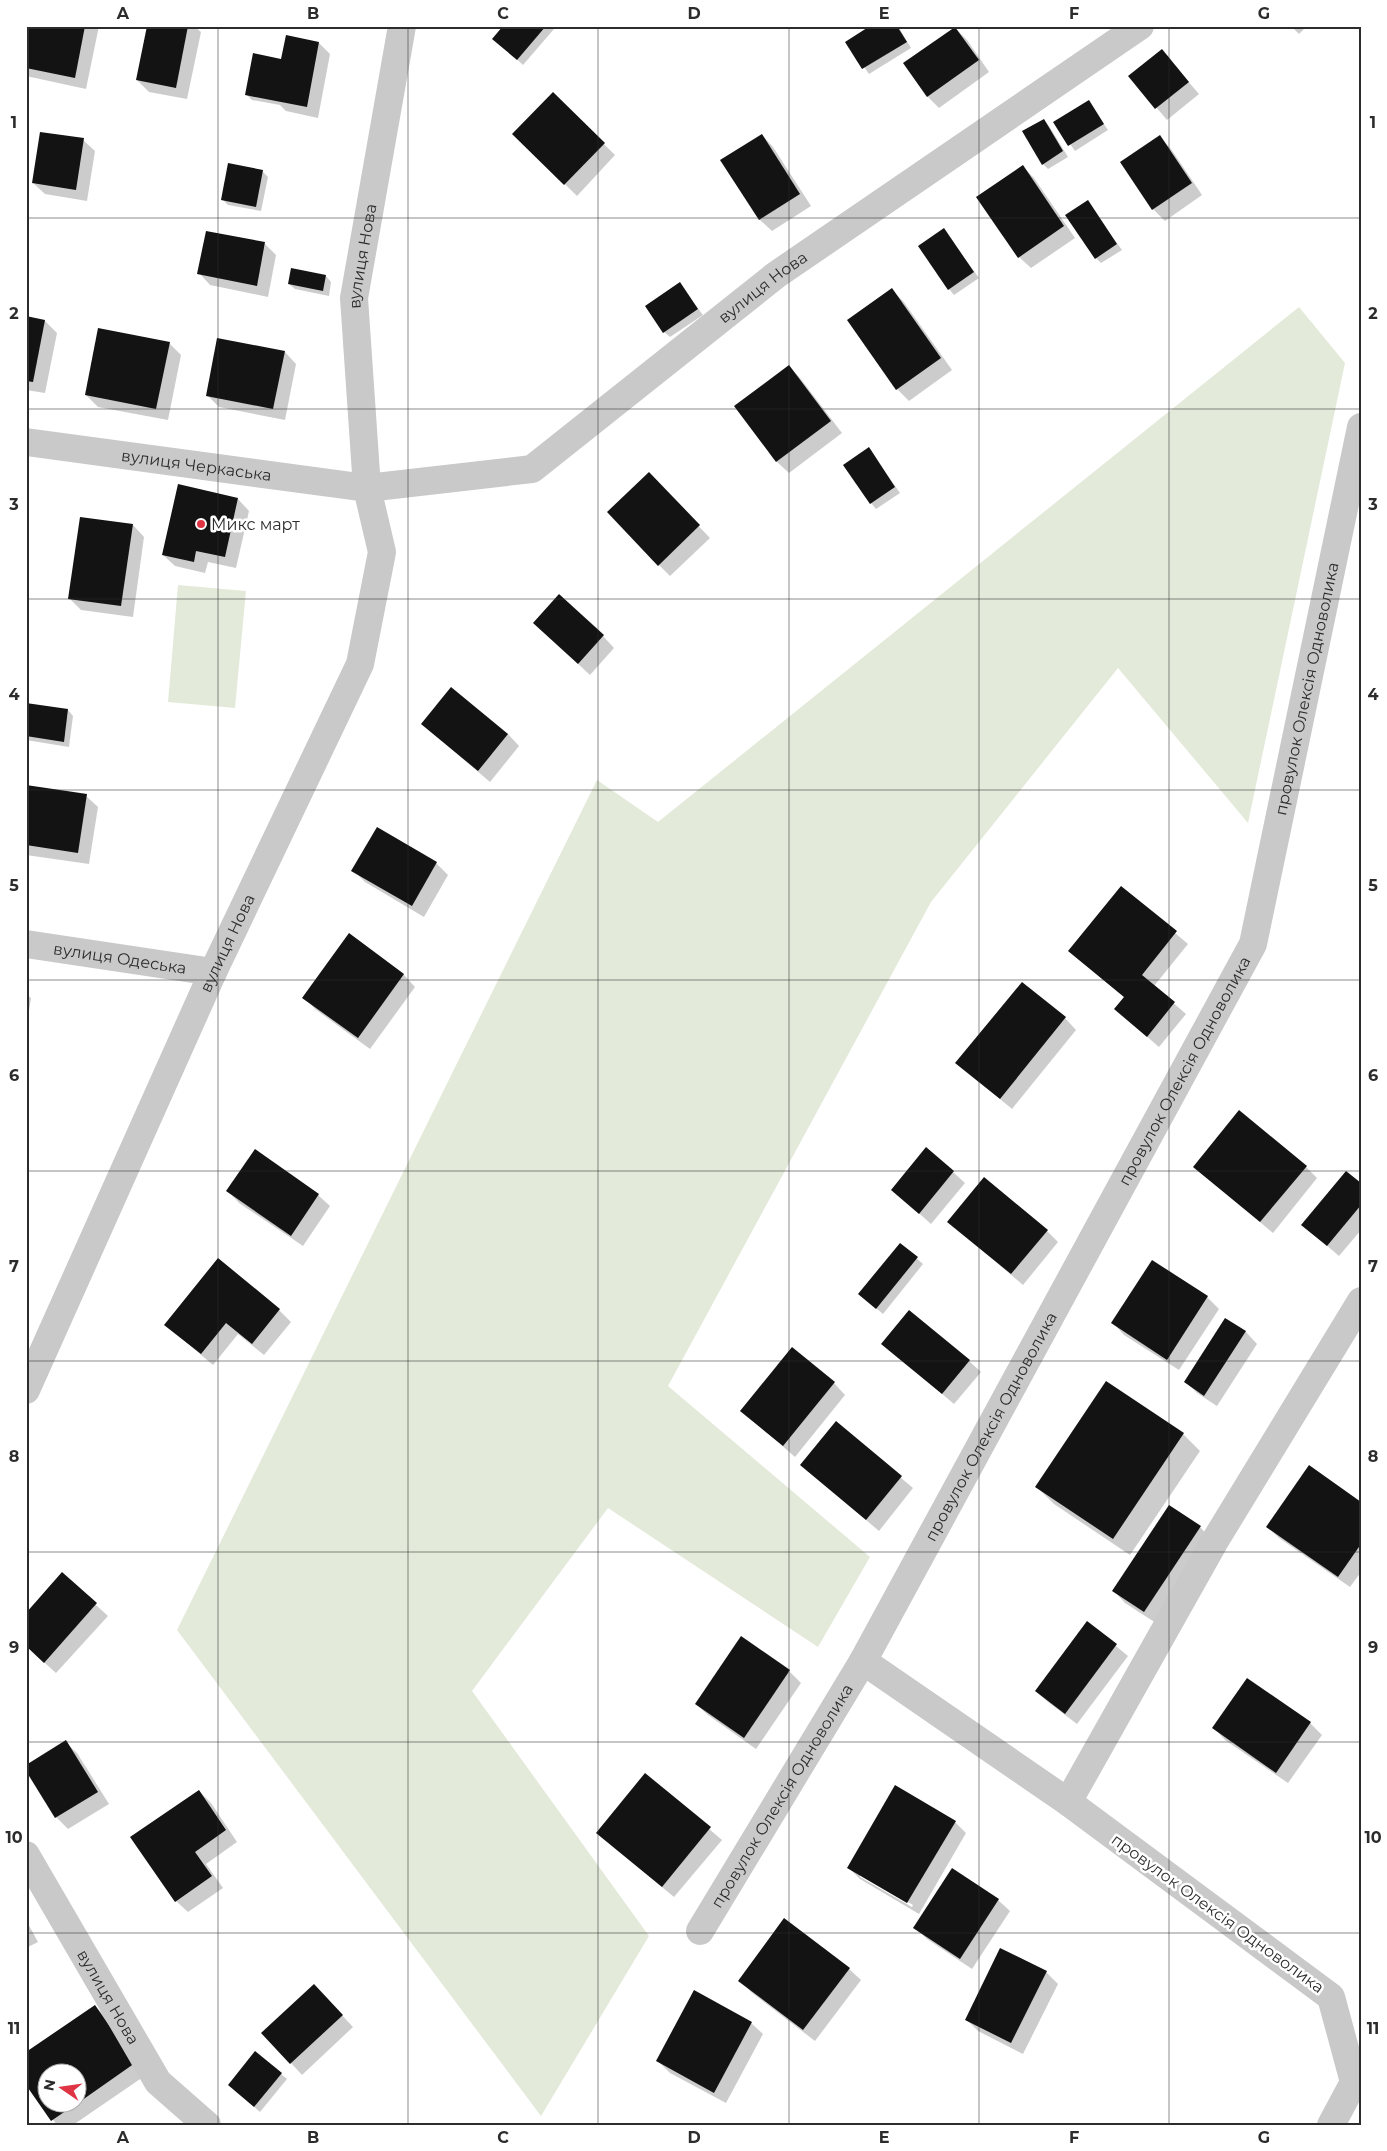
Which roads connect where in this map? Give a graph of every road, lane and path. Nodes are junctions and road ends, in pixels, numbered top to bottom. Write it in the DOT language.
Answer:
graph roads {
  1 [pos="402,26"];
  2 [pos="1140,26"];
  3 [pos="1361,427"];
  4 [pos="26,442"];
  5 [pos="367,488"];
  6 [pos="26,944"];
  7 [pos="213,972"];
  8 [pos="1361,1301"];
  9 [pos="26,1390"];
  10 [pos="863,1660"];
  11 [pos="1068,1802"];
  12 [pos="26,1855"];
  13 [pos="700,1931"];
  14 [pos="207,2125"];
  15 [pos="1331,2125"];
  1 -- 5 [label="street, вулиця Нова"];
  2 -- 5 [label="street, вулиця Нова"];
  3 -- 10 [label="street, провулок Олексія Одноволика"];
  4 -- 5 [label="street, вулиця Черкаська"];
  5 -- 7 [label="street, вулиця Нова"];
  6 -- 7 [label="street, вулиця Одеська"];
  7 -- 9 [label="street, вулиця Нова"];
  8 -- 11 [label="street"];
  10 -- 11 [label="street, провулок Олексія Одноволика"];
  10 -- 13 [label="street, провулок Олексія Одноволика"];
  11 -- 15 [label="street, провулок Олексія Одноволика"];
  12 -- 14 [label="street, вулиця Нова"];
}
